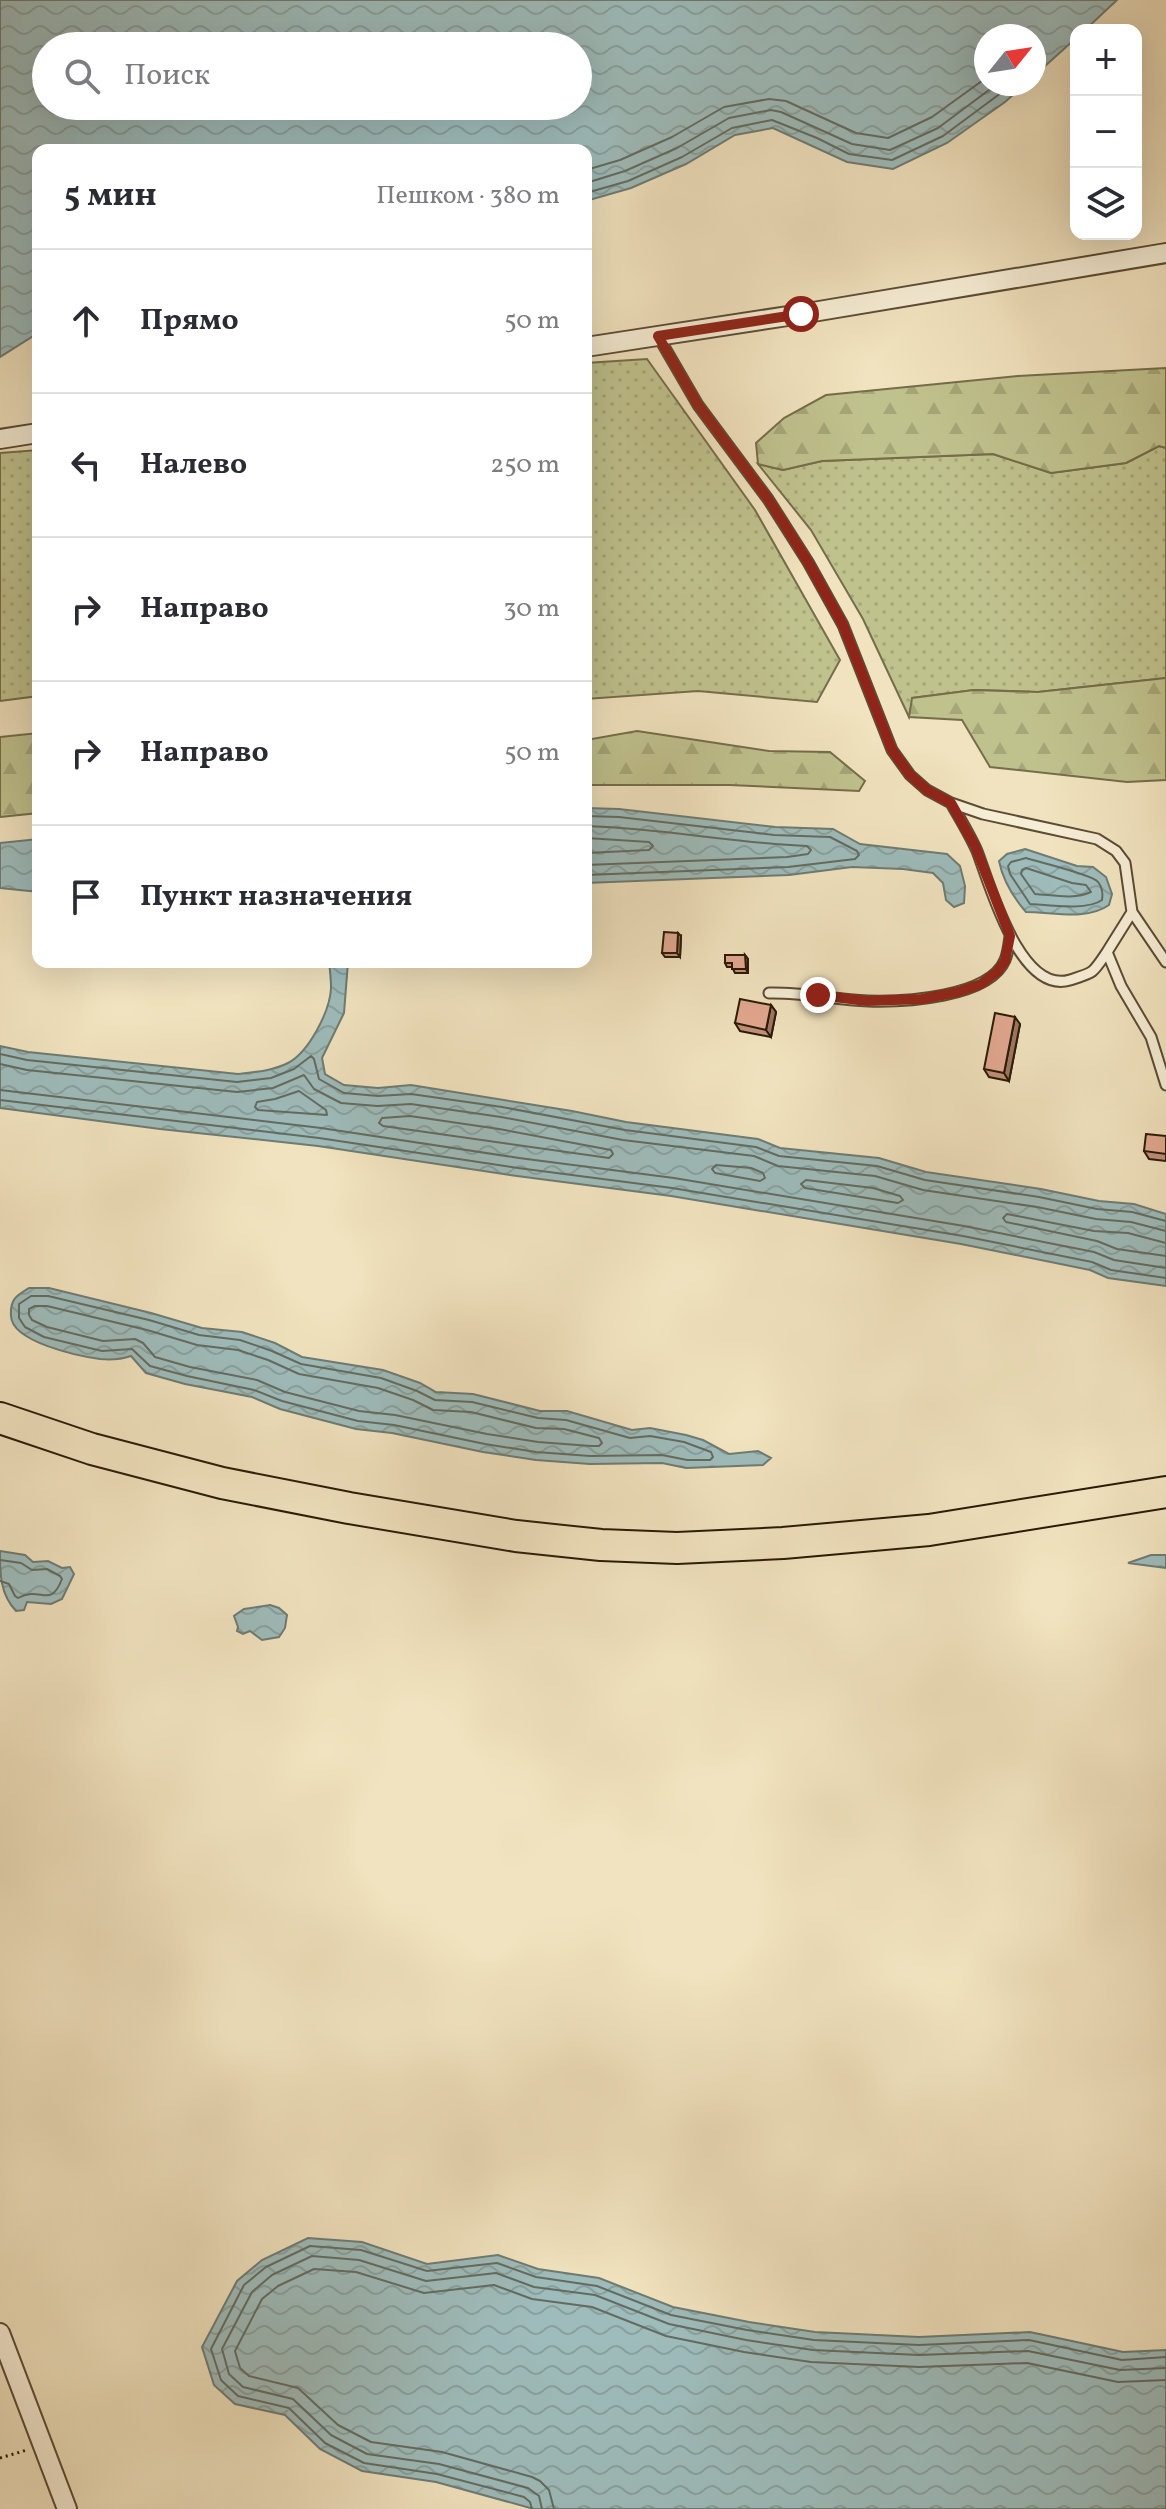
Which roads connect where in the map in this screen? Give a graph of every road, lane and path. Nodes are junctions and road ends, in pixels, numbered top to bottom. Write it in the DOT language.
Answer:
graph roads {
  1 [pos="1166,253"];
  2 [pos="658,336"];
  3 [pos="592,346"];
  4 [pos="32,434"];
  5 [pos="0,439"];
  6 [pos="951,803"];
  7 [pos="1132,912"];
  8 [pos="1010,936"];
  9 [pos="1107,952"];
  10 [pos="1166,962"];
  11 [pos="769,993"];
  12 [pos="1166,1085"];
  13 [pos="0,1418"];
  14 [pos="1166,1492"];
  15 [pos="0,2333"];
  16 [pos="42,2445"];
  17 [pos="0,2458"];
  18 [pos="67,2509"];
  1 -- 2 [label="street"];
  2 -- 3 [label="street"];
  2 -- 6 [label="lane"];
  4 -- 5 [label="street"];
  6 -- 7 [label="lane"];
  6 -- 8 [label="lane"];
  7 -- 9 [label="lane"];
  7 -- 10 [label="lane"];
  8 -- 9 [label="lane"];
  8 -- 11 [label="lane"];
  9 -- 12 [label="lane"];
  13 -- 14 [label="highway"];
  15 -- 16 [label="street"];
  16 -- 17 [label="path"];
  16 -- 18 [label="street"];
}
